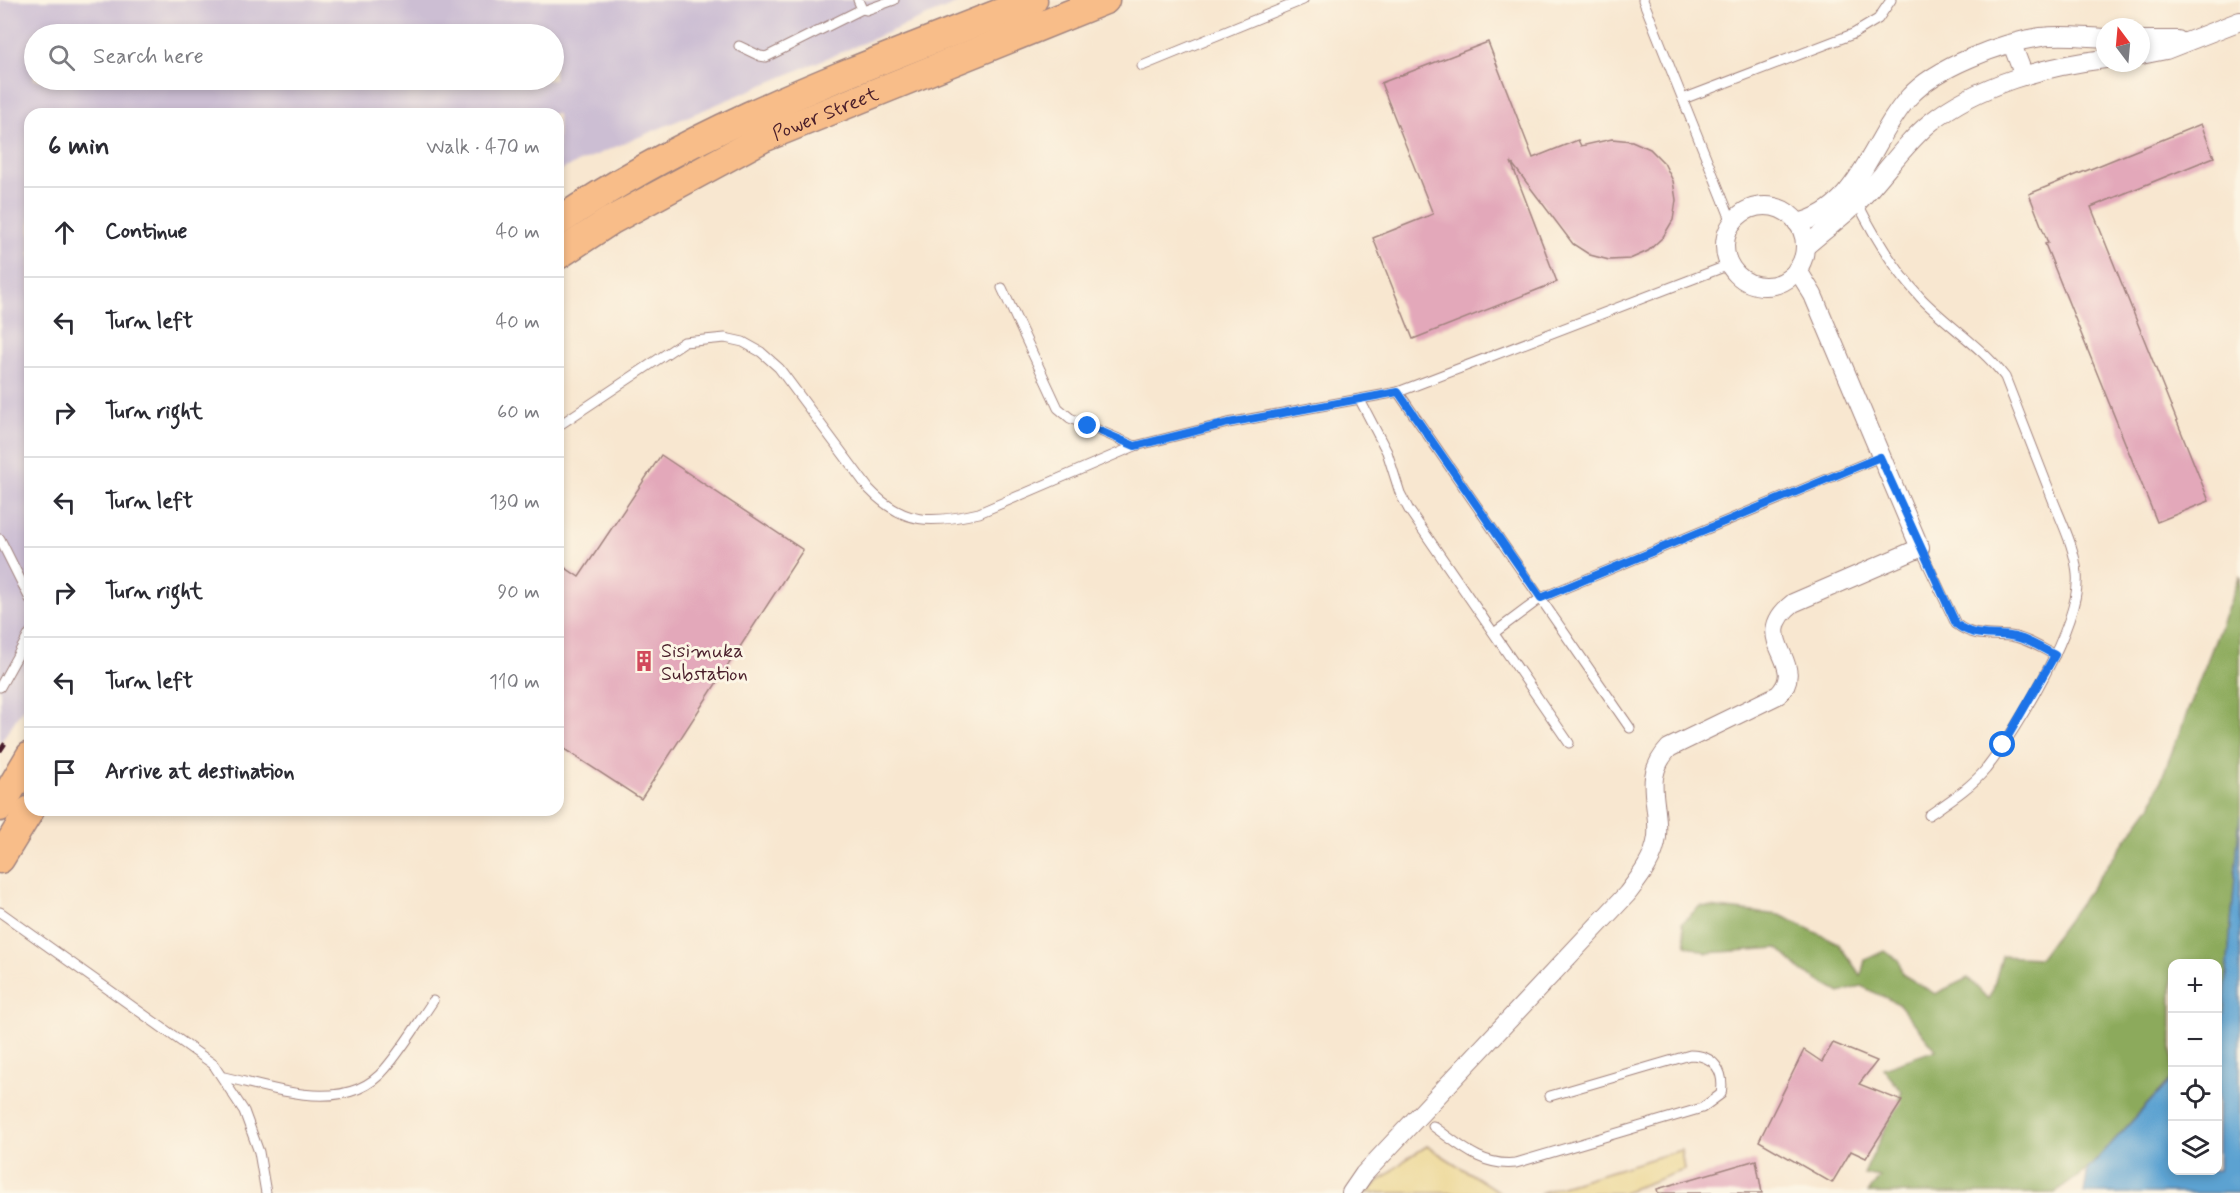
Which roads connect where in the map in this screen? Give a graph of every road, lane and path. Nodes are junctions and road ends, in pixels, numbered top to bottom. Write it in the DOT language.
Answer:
graph roads {
  1 [pos="894,0"];
  2 [pos="1034,0"];
  3 [pos="1105,0"];
  4 [pos="1303,0"];
  5 [pos="1644,0"];
  6 [pos="1891,0"];
  7 [pos="860,5"];
  8 [pos="1068,7"];
  9 [pos="2240,21"];
  10 [pos="2096,38"];
  11 [pos="2150,40"];
  12 [pos="2192,40"];
  13 [pos="2012,44"];
  14 [pos="739,46"];
  15 [pos="2150,53"];
  16 [pos="2096,60"];
  17 [pos="1142,66"];
  18 [pos="2024,76"];
  19 [pos="1683,99"];
  20 [pos="1854,196"];
  21 [pos="593,198"];
  22 [pos="564,218"];
  23 [pos="610,221"];
  24 [pos="1732,222"];
  25 [pos="1797,223"];
  26 [pos="1805,247"];
  27 [pos="564,251"];
  28 [pos="1729,265"];
  29 [pos="1797,269"];
  30 [pos="1002,288"];
  31 [pos="1398,392"];
  32 [pos="1360,400"];
  33 [pos="564,422"];
  34 [pos="1135,446"];
  35 [pos="1880,457"];
  36 [pos="0,539"];
  37 [pos="1920,548"];
  38 [pos="24,587"];
  39 [pos="1541,598"];
  40 [pos="1494,633"];
  41 [pos="24,648"];
  42 [pos="2055,655"];
  43 [pos="0,687"];
  44 [pos="1630,728"];
  45 [pos="1569,743"];
  46 [pos="24,766"];
  47 [pos="0,807"];
  48 [pos="1929,815"];
  49 [pos="26,816"];
  50 [pos="0,860"];
  51 [pos="0,912"];
  52 [pos="433,1001"];
  53 [pos="224,1077"];
  54 [pos="1550,1096"];
  55 [pos="1433,1126"];
  56 [pos="266,1193"];
  57 [pos="1351,1193"];
  1 -- 7 [label="lane"];
  2 -- 21 [label="main road, Power Street"];
  3 -- 8 [label="main road, Power Street"];
  4 -- 17 [label="lane"];
  5 -- 19 [label="lane"];
  6 -- 19 [label="lane"];
  7 -- 14 [label="lane"];
  8 -- 23 [label="main road, Power Street"];
  9 -- 12 [label="street"];
  10 -- 13 [label="street"];
  11 -- 12 [label="street"];
  12 -- 15 [label="street"];
  13 -- 18 [label="street"];
  13 -- 20 [label="street"];
  16 -- 18 [label="street"];
  18 -- 20 [label="street"];
  19 -- 24 [label="lane"];
  20 -- 25 [label="street"];
  20 -- 26 [label="street"];
  20 -- 42 [label="lane"];
  21 -- 22 [label="main road, Power Street"];
  21 -- 23 [label="main road"];
  23 -- 27 [label="main road, Power Street"];
  24 -- 25 [label="street"];
  24 -- 28 [label="street"];
  25 -- 26 [label="street"];
  26 -- 29 [label="street"];
  28 -- 29 [label="street"];
  28 -- 31 [label="lane"];
  29 -- 35 [label="street"];
  30 -- 34 [label="lane"];
  31 -- 32 [label="lane"];
  31 -- 39 [label="lane"];
  32 -- 34 [label="lane"];
  32 -- 40 [label="lane"];
  33 -- 34 [label="lane"];
  35 -- 37 [label="street"];
  35 -- 39 [label="lane"];
  36 -- 38 [label="lane"];
  37 -- 42 [label="lane"];
  37 -- 57 [label="street"];
  39 -- 40 [label="lane"];
  39 -- 44 [label="lane"];
  40 -- 45 [label="lane"];
  41 -- 43 [label="lane"];
  42 -- 48 [label="lane"];
  46 -- 47 [label="main road"];
  49 -- 50 [label="main road"];
  51 -- 53 [label="lane"];
  52 -- 53 [label="lane"];
  53 -- 56 [label="lane"];
  54 -- 55 [label="lane"];
}
